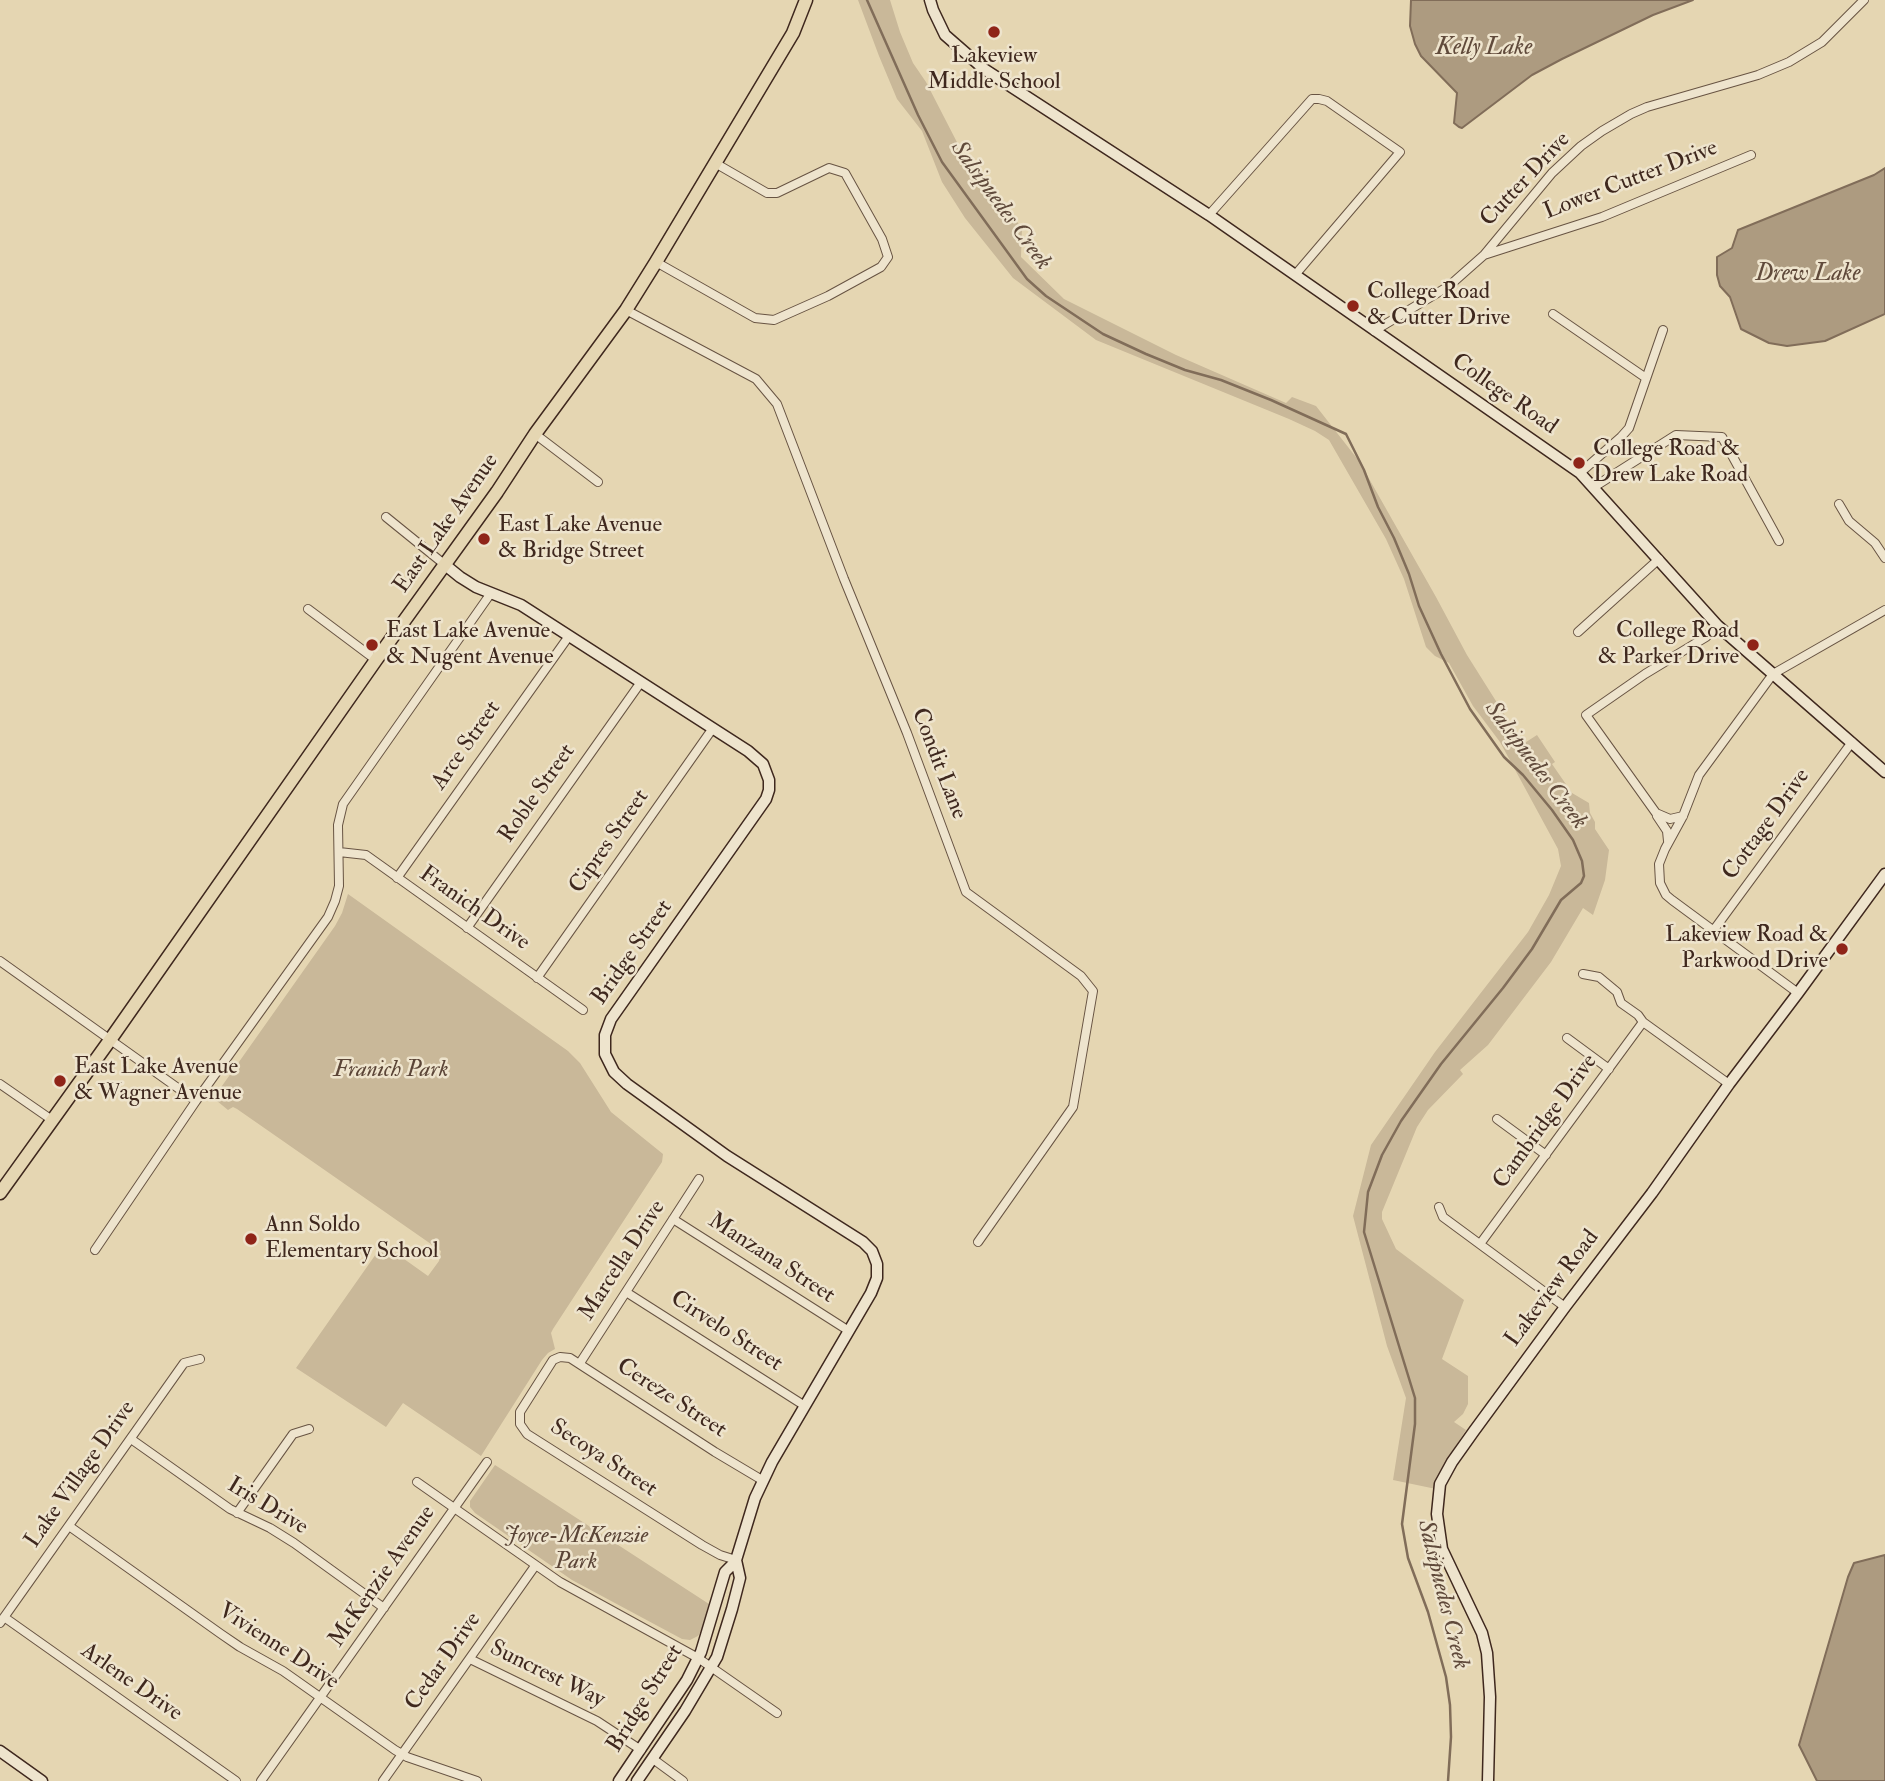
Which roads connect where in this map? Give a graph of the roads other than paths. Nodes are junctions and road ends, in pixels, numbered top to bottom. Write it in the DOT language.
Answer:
graph roads {
  1 [pos="806,0"];
  2 [pos="930,0"];
  3 [pos="1864,0"];
  4 [pos="1751,155"];
  5 [pos="715,163"];
  6 [pos="1209,215"];
  7 [pos="1484,255"];
  8 [pos="656,262"];
  9 [pos="1295,275"];
  10 [pos="626,310"];
  11 [pos="1553,314"];
  12 [pos="1663,330"];
  13 [pos="1374,331"];
  14 [pos="1646,378"];
  15 [pos="535,434"];
  16 [pos="1580,473"];
  17 [pos="598,482"];
  18 [pos="1594,487"];
  19 [pos="1839,503"];
  20 [pos="386,517"];
  21 [pos="1779,541"];
  22 [pos="1885,558"];
  23 [pos="1659,559"];
  24 [pos="444,564"];
  25 [pos="491,593"];
  26 [pos="308,609"];
  27 [pos="1885,610"];
  28 [pos="1717,626"];
  29 [pos="1578,632"];
  30 [pos="569,636"];
  31 [pos="376,660"];
  32 [pos="1773,674"];
  33 [pos="641,682"];
  34 [pos="713,728"];
  35 [pos="1852,742"];
  36 [pos="1885,772"];
  37 [pos="1651,807"];
  38 [pos="1684,816"];
  39 [pos="1668,844"];
  40 [pos="339,852"];
  41 [pos="1885,874"];
  42 [pos="397,877"];
  43 [pos="467,928"];
  44 [pos="1713,931"];
  45 [pos="0,961"];
  46 [pos="1583,974"];
  47 [pos="537,978"];
  48 [pos="1798,993"];
  49 [pos="583,1010"];
  50 [pos="1643,1022"];
  51 [pos="1567,1038"];
  52 [pos="110,1040"];
  53 [pos="1609,1069"];
  54 [pos="0,1084"];
  55 [pos="1729,1084"];
  56 [pos="196,1101"];
  57 [pos="1497,1119"];
  58 [pos="52,1121"];
  59 [pos="1546,1155"];
  60 [pos="699,1179"];
  61 [pos="0,1193"];
  62 [pos="1439,1207"];
  63 [pos="673,1219"];
  64 [pos="978,1242"];
  65 [pos="1480,1244"];
  66 [pos="95,1250"];
  67 [pos="626,1292"];
  68 [pos="1565,1307"];
  69 [pos="849,1331"];
  70 [pos="556,1358"];
  71 [pos="200,1359"];
  72 [pos="580,1363"];
  73 [pos="805,1406"];
  74 [pos="309,1429"];
  75 [pos="131,1439"];
  76 [pos="487,1462"];
  77 [pos="762,1480"];
  78 [pos="417,1482"];
  79 [pos="455,1509"];
  80 [pos="237,1513"];
  81 [pos="69,1526"];
  82 [pos="736,1561"];
  83 [pos="535,1566"];
  84 [pos="384,1608"];
  85 [pos="2,1620"];
  86 [pos="698,1658"];
  87 [pos="470,1659"];
  88 [pos="712,1666"];
  89 [pos="321,1698"];
  90 [pos="777,1713"];
  91 [pos="641,1750"];
  92 [pos="0,1751"];
  93 [pos="402,1754"];
  94 [pos="653,1759"];
  95 [pos="42,1781"];
  96 [pos="236,1781"];
  97 [pos="261,1781"];
  98 [pos="383,1781"];
  99 [pos="477,1781"];
  100 [pos="619,1781"];
  101 [pos="637,1781"];
  102 [pos="683,1781"];
  103 [pos="1488,1781"];
  1 -- 5 [label="main road, East Lake Avenue"];
  2 -- 6 [label="street, College Road"];
  3 -- 7 [label="street, Cutter Drive"];
  4 -- 7 [label="street, Lower Cutter Drive"];
  5 -- 8 [label="main road, East Lake Avenue"];
  5 -- 8 [label="street"];
  6 -- 9 [label="street, College Road"];
  6 -- 9 [label="street"];
  7 -- 13 [label="street, Cutter Drive"];
  8 -- 10 [label="main road, East Lake Avenue"];
  9 -- 13 [label="street, College Road"];
  10 -- 15 [label="main road, East Lake Avenue"];
  10 -- 64 [label="street, Condit Lane"];
  11 -- 14 [label="street"];
  12 -- 14 [label="street"];
  13 -- 16 [label="street, College Road"];
  14 -- 16 [label="street"];
  15 -- 17 [label="street"];
  15 -- 24 [label="main road, East Lake Avenue"];
  16 -- 18 [label="street, College Road"];
  18 -- 21 [label="street"];
  18 -- 23 [label="street, College Road"];
  19 -- 22 [label="street"];
  20 -- 24 [label="street"];
  23 -- 28 [label="street, College Road"];
  23 -- 29 [label="street"];
  24 -- 25 [label="street, Bridge Street"];
  24 -- 31 [label="main road, East Lake Avenue"];
  25 -- 30 [label="street, Bridge Street"];
  25 -- 40 [label="street"];
  26 -- 31 [label="street"];
  27 -- 32 [label="street"];
  28 -- 32 [label="street, College Road"];
  28 -- 37 [label="street"];
  30 -- 33 [label="street, Bridge Street"];
  30 -- 42 [label="street, Arce Street"];
  31 -- 52 [label="main road, East Lake Avenue"];
  32 -- 35 [label="street, College Road"];
  32 -- 38 [label="street"];
  33 -- 34 [label="street, Bridge Street"];
  33 -- 43 [label="street, Roble Street"];
  34 -- 47 [label="street, Cipres Street"];
  34 -- 69 [label="street, Bridge Street"];
  35 -- 36 [label="street, College Road"];
  35 -- 44 [label="street, Cottage Drive"];
  37 -- 38 [label="street"];
  37 -- 39 [label="street"];
  38 -- 39 [label="street"];
  39 -- 44 [label="street"];
  40 -- 42 [label="street, Franich Drive"];
  40 -- 56 [label="street"];
  41 -- 48 [label="street, Lakeview Road"];
  42 -- 43 [label="street, Franich Drive"];
  43 -- 47 [label="street, Franich Drive"];
  44 -- 48 [label="street"];
  45 -- 52 [label="street"];
  46 -- 50 [label="street"];
  47 -- 49 [label="street, Franich Drive"];
  48 -- 55 [label="street, Lakeview Road"];
  50 -- 53 [label="street, Cambridge Drive"];
  50 -- 55 [label="street"];
  51 -- 53 [label="street"];
  52 -- 56 [label="street"];
  52 -- 58 [label="main road, East Lake Avenue"];
  53 -- 59 [label="street, Cambridge Drive"];
  54 -- 58 [label="street"];
  55 -- 68 [label="street, Lakeview Road"];
  56 -- 66 [label="street"];
  57 -- 59 [label="street"];
  58 -- 61 [label="main road, East Lake Avenue"];
  59 -- 65 [label="street, Cambridge Drive"];
  60 -- 63 [label="street, Marcella Drive"];
  62 -- 65 [label="street"];
  63 -- 67 [label="street, Marcella Drive"];
  63 -- 69 [label="street, Manzana Street"];
  65 -- 68 [label="street"];
  67 -- 72 [label="street, Marcella Drive"];
  67 -- 73 [label="street, Cirvelo Street"];
  68 -- 103 [label="street, Lakeview Road"];
  69 -- 73 [label="street, Bridge Street"];
  70 -- 72 [label="street, Cereze Street"];
  70 -- 82 [label="street, Secoya Street"];
  71 -- 75 [label="street, Lake Village Drive"];
  72 -- 77 [label="street, Cereze Street"];
  73 -- 77 [label="street, Bridge Street"];
  74 -- 80 [label="street"];
  75 -- 80 [label="street, Iris Drive"];
  75 -- 81 [label="street, Lake Village Drive"];
  76 -- 79 [label="street, McKenzie Avenue"];
  77 -- 82 [label="street, Bridge Street"];
  78 -- 79 [label="street"];
  79 -- 83 [label="street"];
  79 -- 84 [label="street, McKenzie Avenue"];
  80 -- 84 [label="street, Iris Drive"];
  81 -- 85 [label="street, Lake Village Drive"];
  81 -- 89 [label="street, Vivienne Drive"];
  82 -- 86 [label="street, Bridge Street"];
  82 -- 88 [label="street, Bridge Street"];
  83 -- 86 [label="street"];
  83 -- 87 [label="street, Cedar Drive"];
  84 -- 89 [label="street, McKenzie Avenue"];
  85 -- 96 [label="street, Arlene Drive"];
  86 -- 88 [label="street"];
  86 -- 91 [label="street, Bridge Street"];
  87 -- 91 [label="street, Suncrest Way"];
  87 -- 93 [label="street, Cedar Drive"];
  88 -- 90 [label="street"];
  88 -- 94 [label="street, Bridge Street"];
  89 -- 93 [label="street, Vivienne Drive"];
  89 -- 97 [label="street, McKenzie Avenue"];
  91 -- 100 [label="street, Bridge Street"];
  92 -- 95 [label="street"];
  93 -- 98 [label="street, Cedar Drive"];
  93 -- 99 [label="street, Vivienne Drive"];
  94 -- 101 [label="street, Bridge Street"];
  94 -- 102 [label="street"];
}
